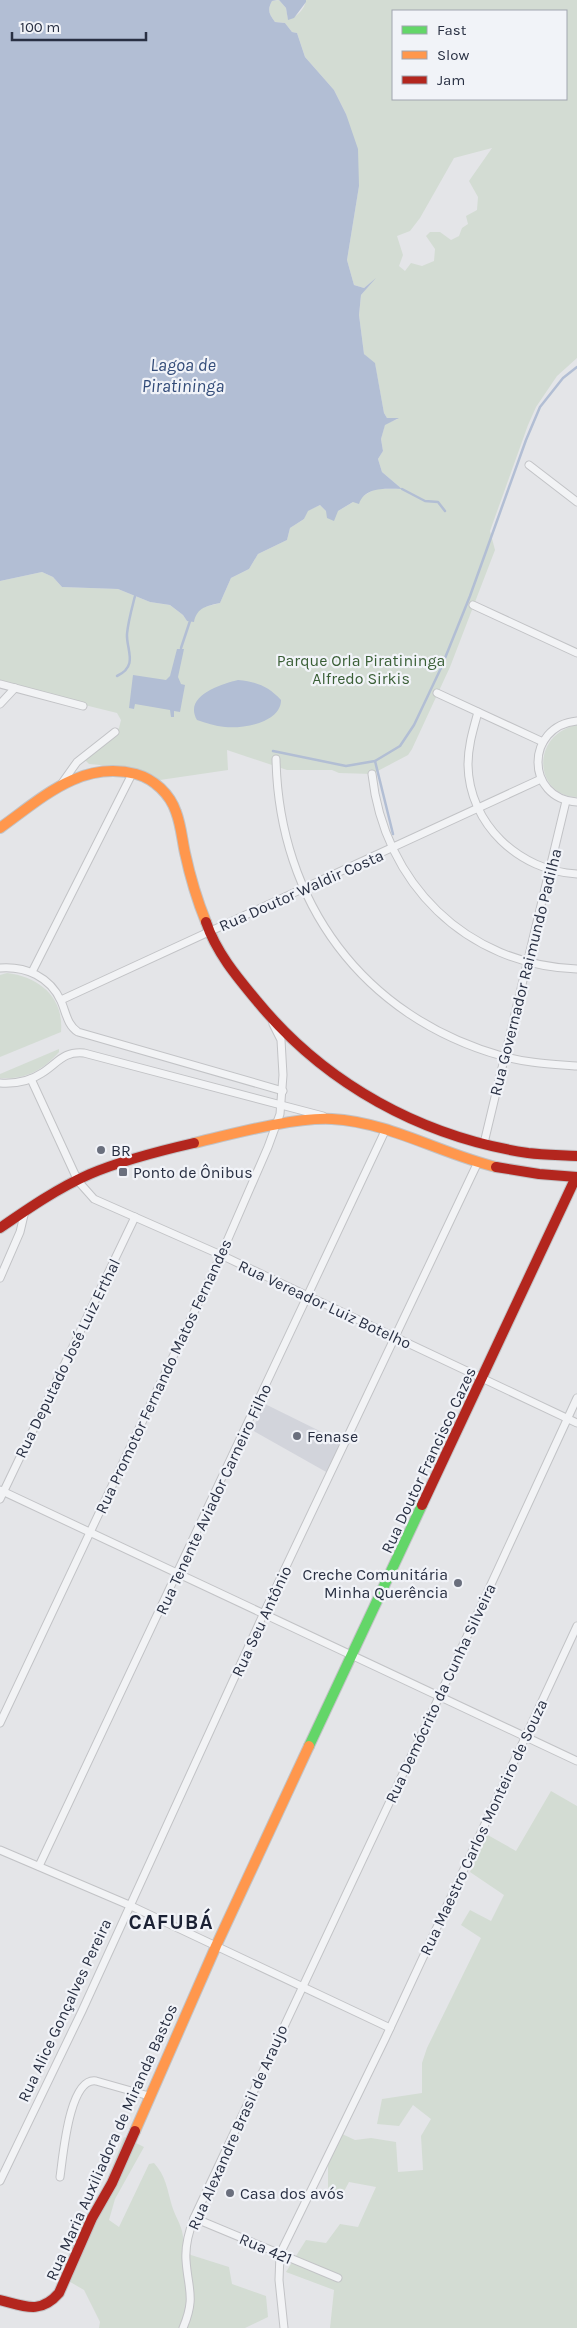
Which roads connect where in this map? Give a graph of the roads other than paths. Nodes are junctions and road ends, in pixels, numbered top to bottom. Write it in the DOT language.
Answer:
graph roads {
  1 [pos="529,465"];
  2 [pos="577,502"];
  3 [pos="473,605"];
  4 [pos="577,653"];
  5 [pos="0,684"];
  6 [pos="15,688"];
  7 [pos="437,694"];
  8 [pos="0,704"];
  9 [pos="83,706"];
  10 [pos="478,712"];
  11 [pos="577,720"];
  12 [pos="115,732"];
  13 [pos="543,742"];
  14 [pos="276,759"];
  15 [pos="132,774"];
  16 [pos="372,774"];
  17 [pos="541,779"];
  18 [pos="62,784"];
  19 [pos="566,801"];
  20 [pos="577,802"];
  21 [pos="478,808"];
  22 [pos="0,828"];
  23 [pos="392,849"];
  24 [pos="550,870"];
  25 [pos="577,874"];
  26 [pos="303,889"];
  27 [pos="209,931"];
  28 [pos="526,962"];
  29 [pos="0,968"];
  30 [pos="577,969"];
  31 [pos="32,972"];
  32 [pos="61,1000"];
  33 [pos="271,1021"];
  34 [pos="504,1056"];
  35 [pos="577,1066"];
  36 [pos="31,1079"];
  37 [pos="0,1083"];
  38 [pos="282,1091"];
  39 [pos="282,1106"];
  40 [pos="335,1119"];
  41 [pos="276,1126"];
  42 [pos="385,1131"];
  43 [pos="484,1143"];
  44 [pos="577,1156"];
  45 [pos="478,1162"];
  46 [pos="576,1177"];
  47 [pos="78,1181"];
  48 [pos="25,1211"];
  49 [pos="135,1217"];
  50 [pos="0,1228"];
  51 [pos="221,1255"];
  52 [pos="0,1278"];
  53 [pos="308,1297"];
  54 [pos="396,1338"];
  55 [pos="482,1379"];
  56 [pos="577,1398"];
  57 [pos="567,1418"];
  58 [pos="577,1423"];
  59 [pos="2,1490"];
  60 [pos="0,1499"];
  61 [pos="90,1533"];
  62 [pos="178,1574"];
  63 [pos="263,1616"];
  64 [pos="577,1626"];
  65 [pos="352,1656"];
  66 [pos="439,1698"];
  67 [pos="0,1723"];
  68 [pos="525,1737"];
  69 [pos="577,1762"];
  70 [pos="0,1850"];
  71 [pos="39,1866"];
  72 [pos="129,1905"];
  73 [pos="216,1946"];
  74 [pos="301,1987"];
  75 [pos="390,2028"];
  76 [pos="149,2096"];
  77 [pos="60,2177"];
  78 [pos="0,2181"];
  79 [pos="194,2218"];
  80 [pos="280,2254"];
  81 [pos="338,2278"];
  82 [pos="1,2300"];
  83 [pos="183,2328"];
  84 [pos="284,2328"];
  1 -- 2 [label="street"];
  3 -- 4 [label="street"];
  5 -- 6 [label="street"];
  6 -- 8 [label="street"];
  6 -- 9 [label="street"];
  7 -- 10 [label="street"];
  10 -- 13 [label="street"];
  10 -- 21 [label="street"];
  11 -- 13 [label="street"];
  12 -- 18 [label="street"];
  13 -- 17 [label="street"];
  14 -- 26 [label="street"];
  15 -- 18 [label="main road"];
  15 -- 27 [label="main road"];
  15 -- 31 [label="street"];
  16 -- 23 [label="street"];
  17 -- 19 [label="street"];
  17 -- 21 [label="street, Rua Doutor Waldir Costa"];
  18 -- 22 [label="main road"];
  19 -- 20 [label="street"];
  19 -- 24 [label="street, Rua Governador Raimundo Padilha"];
  21 -- 23 [label="street, Rua Doutor Waldir Costa"];
  21 -- 24 [label="street"];
  23 -- 26 [label="street, Rua Doutor Waldir Costa"];
  23 -- 28 [label="street"];
  24 -- 25 [label="street"];
  24 -- 28 [label="street, Rua Governador Raimundo Padilha"];
  26 -- 27 [label="street, Rua Doutor Waldir Costa"];
  26 -- 34 [label="street"];
  27 -- 32 [label="street, Rua Doutor Waldir Costa"];
  27 -- 33 [label="main road"];
  28 -- 30 [label="street"];
  28 -- 34 [label="street, Rua Governador Raimundo Padilha"];
  29 -- 31 [label="street"];
  31 -- 32 [label="street"];
  32 -- 38 [label="street"];
  33 -- 38 [label="street, Rua Promotor Fernando Matos Fernandes"];
  33 -- 43 [label="main road"];
  34 -- 35 [label="street"];
  34 -- 43 [label="street, Rua Governador Raimundo Padilha"];
  36 -- 37 [label="street"];
  36 -- 39 [label="street"];
  36 -- 47 [label="street, Rua Vereador Luiz Botelho"];
  38 -- 39 [label="street, Rua Promotor Fernando Matos Fernandes"];
  39 -- 40 [label="street"];
  39 -- 41 [label="street, Rua Promotor Fernando Matos Fernandes"];
  40 -- 41 [label="main road"];
  40 -- 42 [label="main road"];
  41 -- 47 [label="main road"];
  41 -- 51 [label="street, Rua Promotor Fernando Matos Fernandes"];
  42 -- 45 [label="main road"];
  42 -- 53 [label="street, Rua Tenente Aviador Carneiro Filho"];
  43 -- 44 [label="main road"];
  45 -- 46 [label="main road"];
  45 -- 54 [label="street, Rua Seu Antônio"];
  46 -- 55 [label="main road, Rua Doutor Francisco Cazes"];
  47 -- 48 [label="main road"];
  47 -- 49 [label="street, Rua Vereador Luiz Botelho"];
  48 -- 50 [label="main road"];
  48 -- 52 [label="street"];
  49 -- 51 [label="street, Rua Vereador Luiz Botelho"];
  49 -- 59 [label="street, Rua Deputado José Luiz Erthal"];
  51 -- 53 [label="street, Rua Vereador Luiz Botelho"];
  51 -- 61 [label="street, Rua Promotor Fernando Matos Fernandes"];
  53 -- 54 [label="street, Rua Vereador Luiz Botelho"];
  53 -- 62 [label="street, Rua Tenente Aviador Carneiro Filho"];
  54 -- 55 [label="street, Rua Vereador Luiz Botelho"];
  54 -- 63 [label="street, Rua Seu Antônio"];
  55 -- 57 [label="street, Rua Vereador Luiz Botelho"];
  55 -- 65 [label="main road, Rua Doutor Francisco Cazes"];
  56 -- 57 [label="street, Rua Demócrito da Cunha Silveira"];
  57 -- 58 [label="street, Rua Vereador Luiz Botelho"];
  57 -- 66 [label="street, Rua Demócrito da Cunha Silveira"];
  59 -- 60 [label="street, Rua Deputado José Luiz Erthal"];
  59 -- 61 [label="street"];
  61 -- 62 [label="street"];
  61 -- 67 [label="street, Rua Promotor Fernando Matos Fernandes"];
  62 -- 63 [label="street"];
  62 -- 71 [label="street, Rua Tenente Aviador Carneiro Filho"];
  63 -- 65 [label="street"];
  63 -- 72 [label="street, Rua Seu Antônio"];
  64 -- 68 [label="street, Rua Maestro Carlos Monteiro de Souza"];
  65 -- 66 [label="street"];
  65 -- 73 [label="main road, Rua Doutor Francisco Cazes"];
  66 -- 68 [label="street"];
  66 -- 74 [label="street, Rua Demócrito da Cunha Silveira"];
  68 -- 69 [label="street"];
  68 -- 75 [label="street, Rua Maestro Carlos Monteiro de Souza"];
  70 -- 71 [label="street"];
  71 -- 72 [label="street"];
  72 -- 73 [label="street"];
  72 -- 78 [label="street, Rua Alice Gonçalves Pereira"];
  73 -- 74 [label="street"];
  73 -- 76 [label="main road, Rua Maria Auxiliadora de Miranda Bastos"];
  74 -- 75 [label="street"];
  74 -- 79 [label="street, Rua Alexandre Brasil de Araujo"];
  75 -- 80 [label="street, Rua Maestro Carlos Monteiro de Souza"];
  76 -- 77 [label="street"];
  76 -- 82 [label="main road, Rua Maria Auxiliadora de Miranda Bastos"];
  79 -- 80 [label="street, Rua 421"];
  79 -- 83 [label="street, Rua Alexandre Brasil de Araujo"];
  80 -- 81 [label="street, Rua 421"];
  80 -- 84 [label="street"];
}
